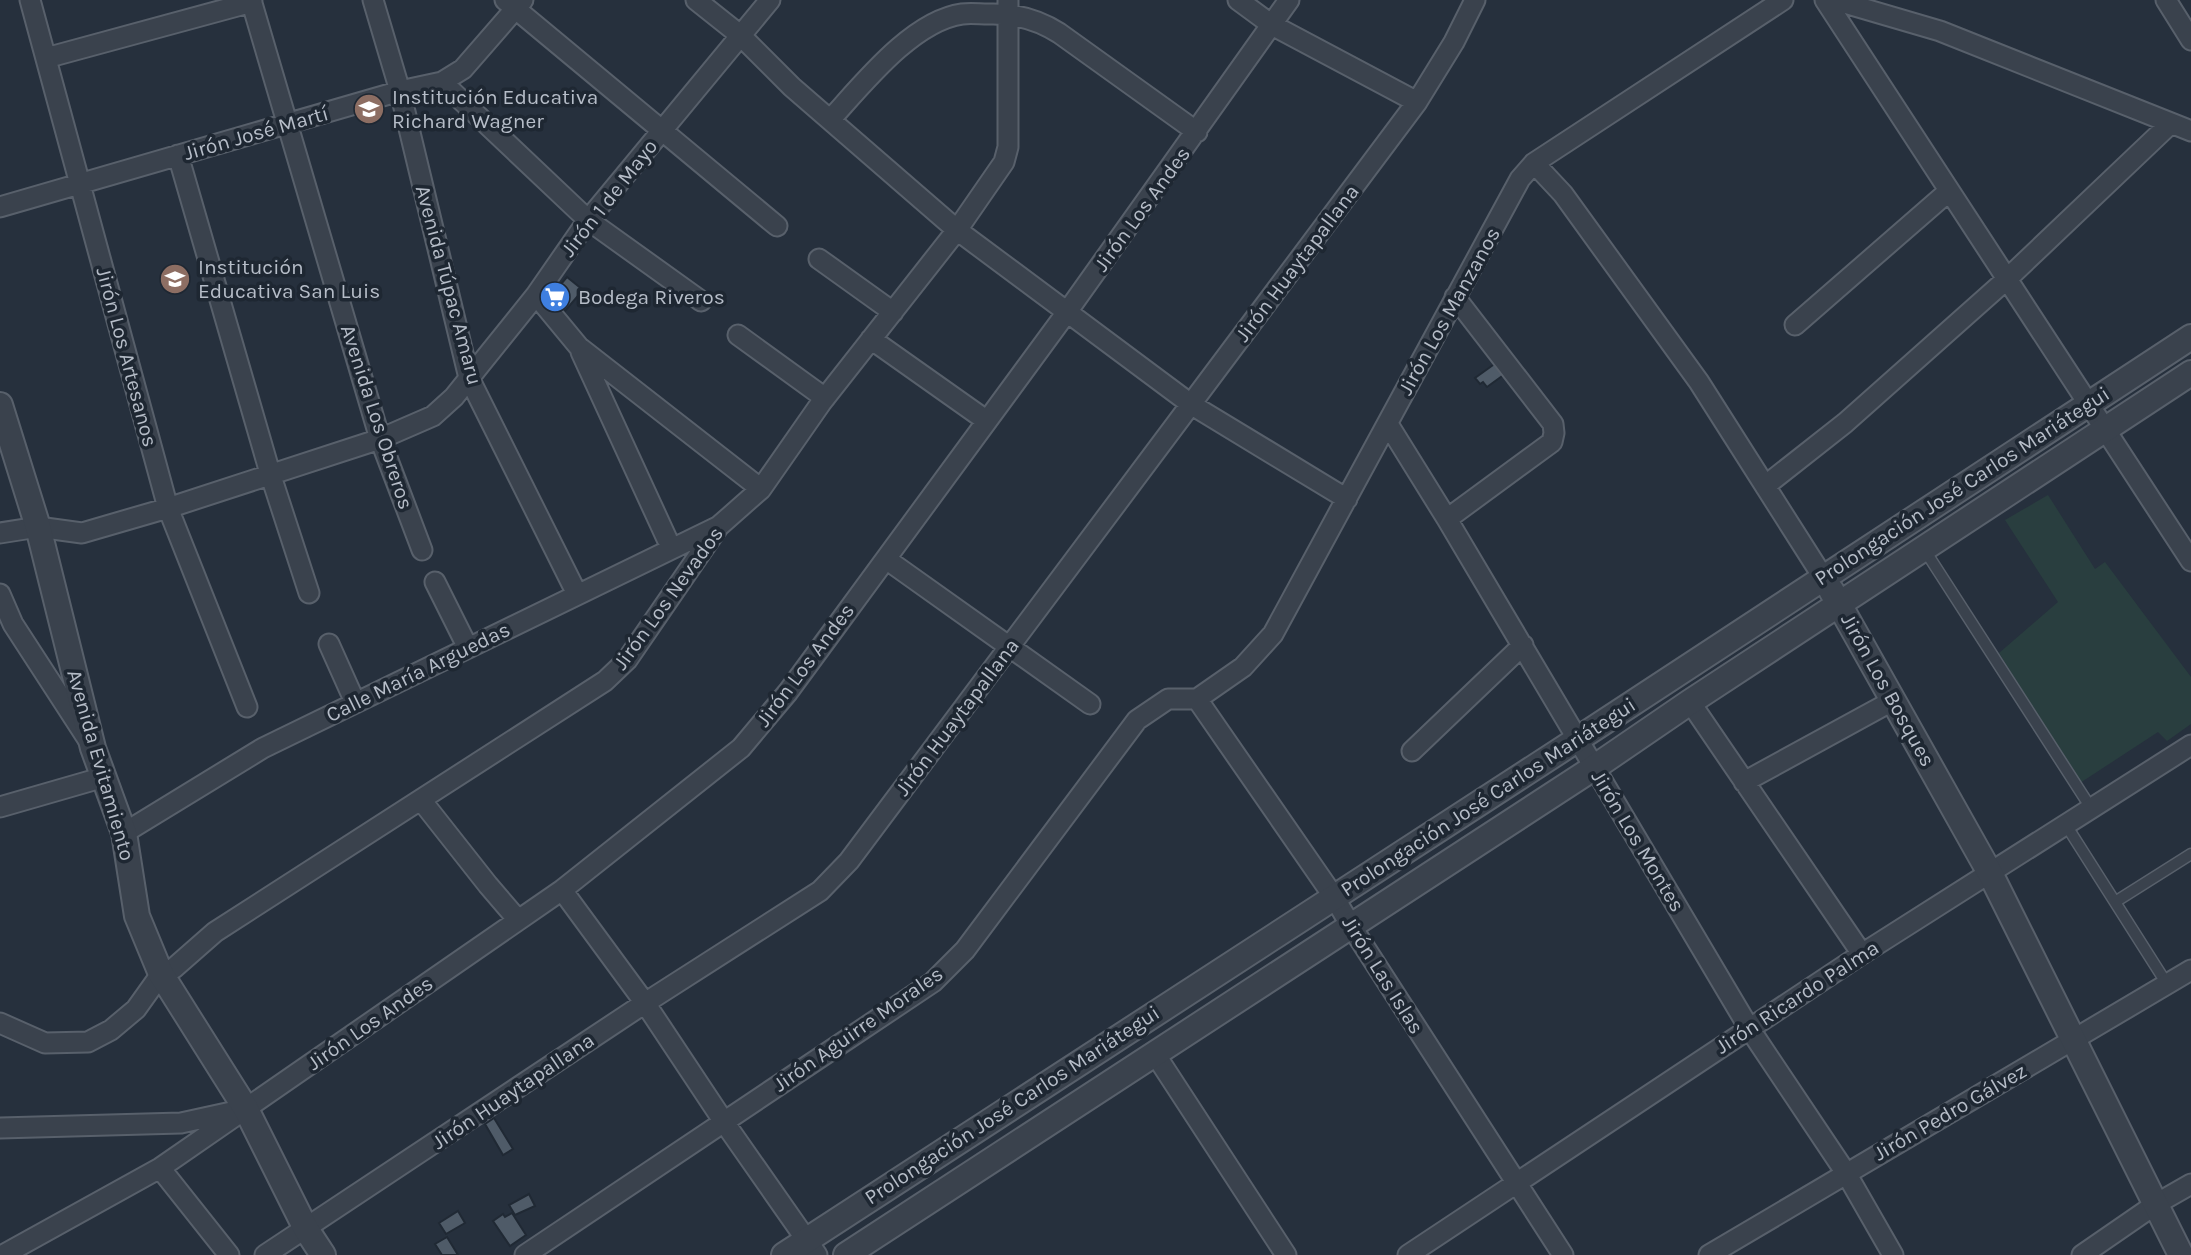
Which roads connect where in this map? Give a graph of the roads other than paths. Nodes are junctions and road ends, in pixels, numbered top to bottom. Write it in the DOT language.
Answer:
graph roads {
  1 [pos="30,0"];
  2 [pos="373,0"];
  3 [pos="696,0"];
  4 [pos="770,0"];
  5 [pos="1238,0"];
  6 [pos="1289,0"];
  7 [pos="1475,0"];
  8 [pos="1825,0"];
  9 [pos="1834,0"];
  10 [pos="2165,0"];
  11 [pos="252,1"];
  12 [pos="1778,1"];
  13 [pos="515,3"];
  14 [pos="1008,7"];
  15 [pos="1272,25"];
  16 [pos="740,35"];
  17 [pos="2191,40"];
  18 [pos="46,58"];
  19 [pos="442,82"];
  20 [pos="400,91"];
  21 [pos="1417,102"];
  22 [pos="830,120"];
  23 [pos="287,124"];
  24 [pos="2170,124"];
  25 [pos="661,131"];
  26 [pos="2191,131"];
  27 [pos="1198,132"];
  28 [pos="178,155"];
  29 [pos="1534,163"];
  30 [pos="80,184"];
  31 [pos="1949,191"];
  32 [pos="0,207"];
  33 [pos="588,220"];
  34 [pos="777,226"];
  35 [pos="957,230"];
  36 [pos="820,259"];
  37 [pos="2007,279"];
  38 [pos="536,295"];
  39 [pos="1455,297"];
  40 [pos="701,301"];
  41 [pos="893,312"];
  42 [pos="1067,312"];
  43 [pos="1796,325"];
  44 [pos="738,335"];
  45 [pos="2191,337"];
  46 [pos="871,339"];
  47 [pos="579,347"];
  48 [pos="2191,373"];
  49 [pos="469,378"];
  50 [pos="825,398"];
  51 [pos="2088,404"];
  52 [pos="0,405"];
  53 [pos="1192,405"];
  54 [pos="987,421"];
  55 [pos="1388,424"];
  56 [pos="2105,430"];
  57 [pos="380,439"];
  58 [pos="270,474"];
  59 [pos="1765,486"];
  60 [pos="761,489"];
  61 [pos="1347,499"];
  62 [pos="168,508"];
  63 [pos="1447,519"];
  64 [pos="719,526"];
  65 [pos="38,527"];
  66 [pos="0,533"];
  67 [pos="667,539"];
  68 [pos="1924,548"];
  69 [pos="422,550"];
  70 [pos="886,559"];
  71 [pos="2191,561"];
  72 [pos="1823,578"];
  73 [pos="435,582"];
  74 [pos="309,593"];
  75 [pos="0,594"];
  76 [pos="577,594"];
  77 [pos="1840,603"];
  78 [pos="6,626"];
  79 [pos="329,644"];
  80 [pos="1522,645"];
  81 [pos="1010,646"];
  82 [pos="468,648"];
  83 [pos="1198,699"];
  84 [pos="1894,700"];
  85 [pos="355,702"];
  86 [pos="1690,702"];
  87 [pos="1090,704"];
  88 [pos="247,707"];
  89 [pos="1578,739"];
  90 [pos="2191,745"];
  91 [pos="93,748"];
  92 [pos="1412,751"];
  93 [pos="1595,767"];
  94 [pos="104,777"];
  95 [pos="1744,782"];
  96 [pos="421,800"];
  97 [pos="0,807"];
  98 [pos="2091,808"];
  99 [pos="2066,824"];
  100 [pos="124,833"];
  101 [pos="2191,854"];
  102 [pos="1990,873"];
  103 [pos="562,890"];
  104 [pos="1334,897"];
  105 [pos="2115,902"];
  106 [pos="518,920"];
  107 [pos="1351,926"];
  108 [pos="1862,954"];
  109 [pos="2191,970"];
  110 [pos="161,974"];
  111 [pos="2167,984"];
  112 [pos="645,1003"];
  113 [pos="0,1023"];
  114 [pos="1749,1028"];
  115 [pos="2073,1039"];
  116 [pos="1155,1054"];
  117 [pos="246,1109"];
  118 [pos="724,1122"];
  119 [pos="0,1128"];
  120 [pos="160,1168"];
  121 [pos="1846,1173"];
  122 [pos="1516,1183"];
  123 [pos="2191,1184"];
  124 [pos="2156,1204"];
  125 [pos="306,1229"];
  126 [pos="812,1247"];
  127 [pos="3,1255"];
  128 [pos="229,1255"];
  129 [pos="265,1255"];
  130 [pos="323,1255"];
  131 [pos="525,1255"];
  132 [pos="783,1255"];
  133 [pos="846,1255"];
  134 [pos="1286,1255"];
  135 [pos="1408,1255"];
  136 [pos="1563,1255"];
  137 [pos="1709,1255"];
  138 [pos="1893,1255"];
  139 [pos="2082,1255"];
  140 [pos="2181,1255"];
  1 -- 18 [label="street, Jirón Los Artesanos"];
  2 -- 20 [label="street, Avenida Túpac Amaru"];
  3 -- 16 [label="street"];
  4 -- 16 [label="street, Jirón 1 de Mayo"];
  5 -- 15 [label="street"];
  6 -- 15 [label="street, Jirón Los Andes"];
  7 -- 21 [label="street, Jirón Huaytapallana"];
  8 -- 31 [label="street"];
  9 -- 24 [label="street"];
  10 -- 17 [label="street"];
  11 -- 18 [label="street"];
  11 -- 23 [label="street, Avenida Los Obreros"];
  12 -- 29 [label="street, Jirón Los Manzanos"];
  13 -- 19 [label="street, Jirón José Martí"];
  13 -- 25 [label="street"];
  14 -- 22 [label="street"];
  14 -- 27 [label="street"];
  14 -- 35 [label="street, Jirón Los Nevados"];
  15 -- 21 [label="street"];
  15 -- 27 [label="street, Jirón Los Andes"];
  16 -- 22 [label="street"];
  16 -- 25 [label="street, Jirón 1 de Mayo"];
  18 -- 30 [label="street, Jirón Los Artesanos"];
  19 -- 20 [label="street, Jirón José Martí"];
  19 -- 33 [label="street"];
  20 -- 23 [label="street, Jirón José Martí"];
  20 -- 49 [label="street, Avenida Túpac Amaru"];
  21 -- 53 [label="street, Jirón Huaytapallana"];
  22 -- 35 [label="street"];
  23 -- 28 [label="street, Jirón José Martí"];
  23 -- 57 [label="street, Avenida Los Obreros"];
  24 -- 26 [label="street"];
  24 -- 37 [label="street"];
  25 -- 33 [label="street, Jirón 1 de Mayo"];
  25 -- 34 [label="street"];
  27 -- 42 [label="street, Jirón Los Andes"];
  28 -- 30 [label="street, Jirón José Martí"];
  28 -- 58 [label="street"];
  29 -- 39 [label="street, Jirón Los Manzanos"];
  29 -- 59 [label="street, Jirón Los Bosques"];
  30 -- 32 [label="street, Jirón José Martí"];
  30 -- 62 [label="street, Jirón Los Artesanos"];
  31 -- 37 [label="street"];
  31 -- 43 [label="street"];
  33 -- 38 [label="street, Jirón 1 de Mayo"];
  33 -- 40 [label="street"];
  35 -- 41 [label="street, Jirón Los Nevados"];
  35 -- 42 [label="street"];
  36 -- 41 [label="street"];
  37 -- 51 [label="street"];
  37 -- 59 [label="street"];
  38 -- 47 [label="street"];
  38 -- 49 [label="street, Jirón 1 de Mayo"];
  39 -- 55 [label="street, Jirón Los Manzanos"];
  39 -- 63 [label="street"];
  41 -- 46 [label="street, Jirón Los Nevados"];
  42 -- 53 [label="street"];
  42 -- 54 [label="street, Jirón Los Andes"];
  44 -- 50 [label="street"];
  45 -- 51 [label="street, Prolongación José Carlos Mariátegui"];
  46 -- 50 [label="street, Jirón Los Nevados"];
  46 -- 54 [label="street"];
  47 -- 60 [label="street"];
  47 -- 67 [label="street"];
  48 -- 56 [label="street, Prolongación José Carlos Mariátegui"];
  49 -- 57 [label="street, Jirón 1 de Mayo"];
  49 -- 76 [label="street, Avenida Túpac Amaru"];
  50 -- 60 [label="street, Jirón Los Nevados"];
  51 -- 56 [label="street"];
  51 -- 72 [label="street, Prolongación José Carlos Mariátegui"];
  52 -- 65 [label="street, Avenida Evitamiento"];
  53 -- 61 [label="street"];
  53 -- 81 [label="street, Jirón Huaytapallana"];
  54 -- 70 [label="street, Jirón Los Andes"];
  55 -- 61 [label="street, Jirón Los Manzanos"];
  55 -- 63 [label="street, Jirón Los Montes"];
  56 -- 68 [label="street, Prolongación José Carlos Mariátegui"];
  56 -- 71 [label="street"];
  57 -- 58 [label="street, Jirón 1 de Mayo"];
  57 -- 69 [label="street, Avenida Los Obreros"];
  58 -- 62 [label="street, Jirón 1 de Mayo"];
  58 -- 74 [label="street"];
  59 -- 72 [label="street, Jirón Los Bosques"];
  60 -- 64 [label="street, Jirón Los Nevados"];
  61 -- 83 [label="street, Jirón Los Manzanos"];
  62 -- 65 [label="street, Jirón 1 de Mayo"];
  62 -- 88 [label="street, Jirón Los Artesanos"];
  63 -- 80 [label="street, Jirón Los Montes"];
  64 -- 76 [label="street, Calle María Arguedas"];
  64 -- 96 [label="street, Jirón Los Nevados"];
  65 -- 66 [label="street, Jirón 1 de Mayo"];
  65 -- 91 [label="street, Avenida Evitamiento"];
  68 -- 77 [label="street, Prolongación José Carlos Mariátegui"];
  68 -- 98 [label="lane"];
  70 -- 81 [label="street"];
  70 -- 103 [label="street, Jirón Los Andes"];
  72 -- 77 [label="street, Jirón Los Bosques"];
  72 -- 89 [label="street, Prolongación José Carlos Mariátegui"];
  73 -- 82 [label="street"];
  75 -- 78 [label="street"];
  76 -- 82 [label="street, Calle María Arguedas"];
  77 -- 84 [label="street, Jirón Los Bosques"];
  77 -- 86 [label="street, Prolongación José Carlos Mariátegui"];
  78 -- 91 [label="street"];
  79 -- 85 [label="street"];
  80 -- 89 [label="street, Jirón Los Montes"];
  80 -- 92 [label="street"];
  81 -- 87 [label="street"];
  81 -- 112 [label="street, Jirón Huaytapallana"];
  82 -- 85 [label="street, Calle María Arguedas"];
  83 -- 104 [label="street, Jirón Las Islas"];
  83 -- 118 [label="street, Jirón Aguirre Morales"];
  84 -- 95 [label="street"];
  84 -- 102 [label="street, Jirón Los Bosques"];
  85 -- 100 [label="street, Calle María Arguedas"];
  86 -- 93 [label="street, Prolongación José Carlos Mariátegui"];
  86 -- 95 [label="street"];
  89 -- 93 [label="street, Jirón Los Montes"];
  89 -- 104 [label="street, Prolongación José Carlos Mariátegui"];
  90 -- 98 [label="street, Jirón Ricardo Palma"];
  91 -- 94 [label="street, Avenida Evitamiento"];
  93 -- 107 [label="street, Prolongación José Carlos Mariátegui"];
  93 -- 114 [label="street, Jirón Los Montes"];
  94 -- 97 [label="street"];
  94 -- 100 [label="street, Avenida Evitamiento"];
  95 -- 108 [label="street"];
  96 -- 106 [label="street"];
  96 -- 110 [label="street, Jirón Los Nevados"];
  98 -- 99 [label="street, Jirón Ricardo Palma"];
  99 -- 102 [label="street, Jirón Ricardo Palma"];
  99 -- 105 [label="lane"];
  100 -- 110 [label="street, Avenida Evitamiento"];
  101 -- 105 [label="lane"];
  102 -- 108 [label="street, Jirón Ricardo Palma"];
  102 -- 115 [label="street, Jirón Los Bosques"];
  103 -- 106 [label="street, Jirón Los Andes"];
  103 -- 112 [label="street"];
  104 -- 107 [label="street, Jirón Las Islas"];
  104 -- 126 [label="street, Prolongación José Carlos Mariátegui"];
  105 -- 111 [label="lane"];
  106 -- 117 [label="street, Jirón Los Andes"];
  107 -- 116 [label="street, Prolongación José Carlos Mariátegui"];
  107 -- 122 [label="street, Jirón Las Islas"];
  108 -- 114 [label="street, Jirón Ricardo Palma"];
  109 -- 111 [label="street, Jirón Pedro Gálvez"];
  110 -- 113 [label="street, Jirón Los Nevados"];
  110 -- 117 [label="street, Avenida Evitamiento"];
  111 -- 115 [label="street, Jirón Pedro Gálvez"];
  112 -- 118 [label="street"];
  112 -- 125 [label="street, Jirón Huaytapallana"];
  114 -- 121 [label="street, Jirón Los Montes"];
  114 -- 122 [label="street, Jirón Ricardo Palma"];
  115 -- 121 [label="street, Jirón Pedro Gálvez"];
  115 -- 124 [label="street, Jirón Los Bosques"];
  116 -- 133 [label="street, Prolongación José Carlos Mariátegui"];
  116 -- 134 [label="street"];
  117 -- 119 [label="street"];
  117 -- 120 [label="street, Jirón Los Andes"];
  117 -- 125 [label="street, Avenida Evitamiento"];
  118 -- 126 [label="street"];
  118 -- 131 [label="street, Jirón Aguirre Morales"];
  120 -- 127 [label="street, Jirón Los Andes"];
  120 -- 128 [label="street"];
  121 -- 137 [label="street, Jirón Pedro Gálvez"];
  121 -- 138 [label="street, Jirón Los Montes"];
  122 -- 135 [label="street, Jirón Ricardo Palma"];
  122 -- 136 [label="street, Jirón Las Islas"];
  123 -- 124 [label="street"];
  124 -- 139 [label="street"];
  124 -- 140 [label="street, Jirón Los Bosques"];
  125 -- 129 [label="street, Jirón Huaytapallana"];
  125 -- 130 [label="street, Avenida Evitamiento"];
  126 -- 132 [label="street, Prolongación José Carlos Mariátegui"];
}
